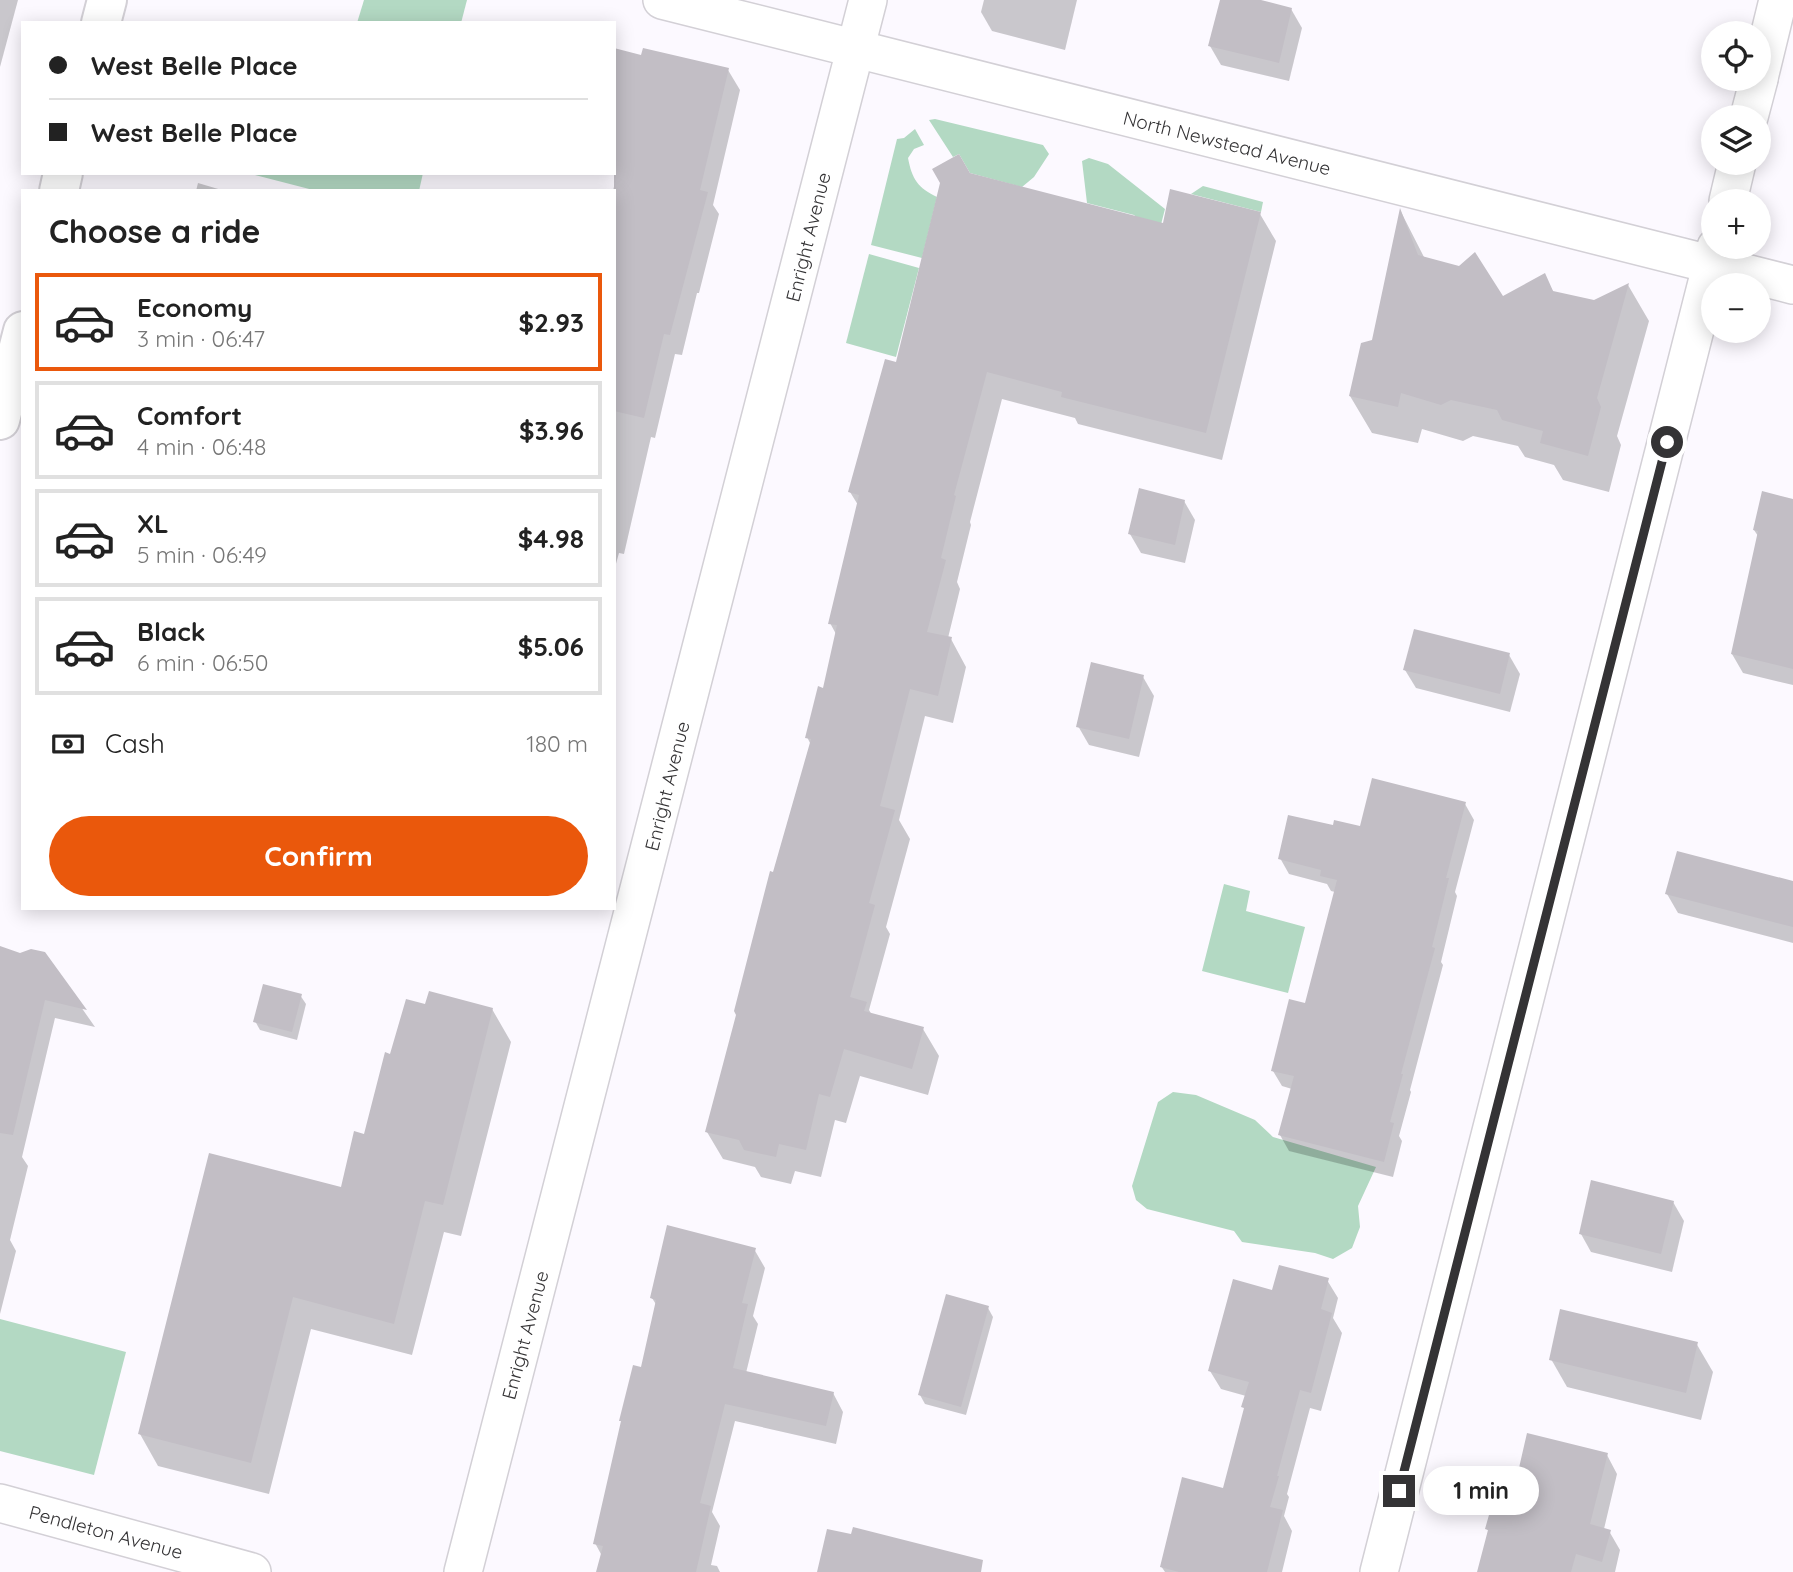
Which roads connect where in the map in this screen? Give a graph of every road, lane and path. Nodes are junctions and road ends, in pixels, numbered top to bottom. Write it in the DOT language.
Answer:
graph roads {
  1 [pos="107,0"];
  2 [pos="662,0"];
  3 [pos="868,0"];
  4 [pos="1778,0"];
  5 [pos="102,21"];
  6 [pos="1771,29"];
  7 [pos="856,49"];
  8 [pos="1701,253"];
  9 [pos="1713,259"];
  10 [pos="1722,259"];
  11 [pos="1793,285"];
  12 [pos="21,339"];
  13 [pos="0,420"];
  14 [pos="0,1503"];
  15 [pos="252,1572"];
  16 [pos="463,1572"];
  17 [pos="1379,1572"];
  1 -- 5 [label="main road"];
  2 -- 7 [label="street, North Newstead Avenue"];
  3 -- 7 [label="street, Enright Avenue"];
  4 -- 6 [label="street"];
  7 -- 8 [label="street, North Newstead Avenue"];
  7 -- 16 [label="street, Enright Avenue"];
  9 -- 17 [label="street"];
  10 -- 11 [label="street, North Newstead Avenue"];
  12 -- 13 [label="main road"];
  14 -- 15 [label="street, Pendleton Avenue"];
}
